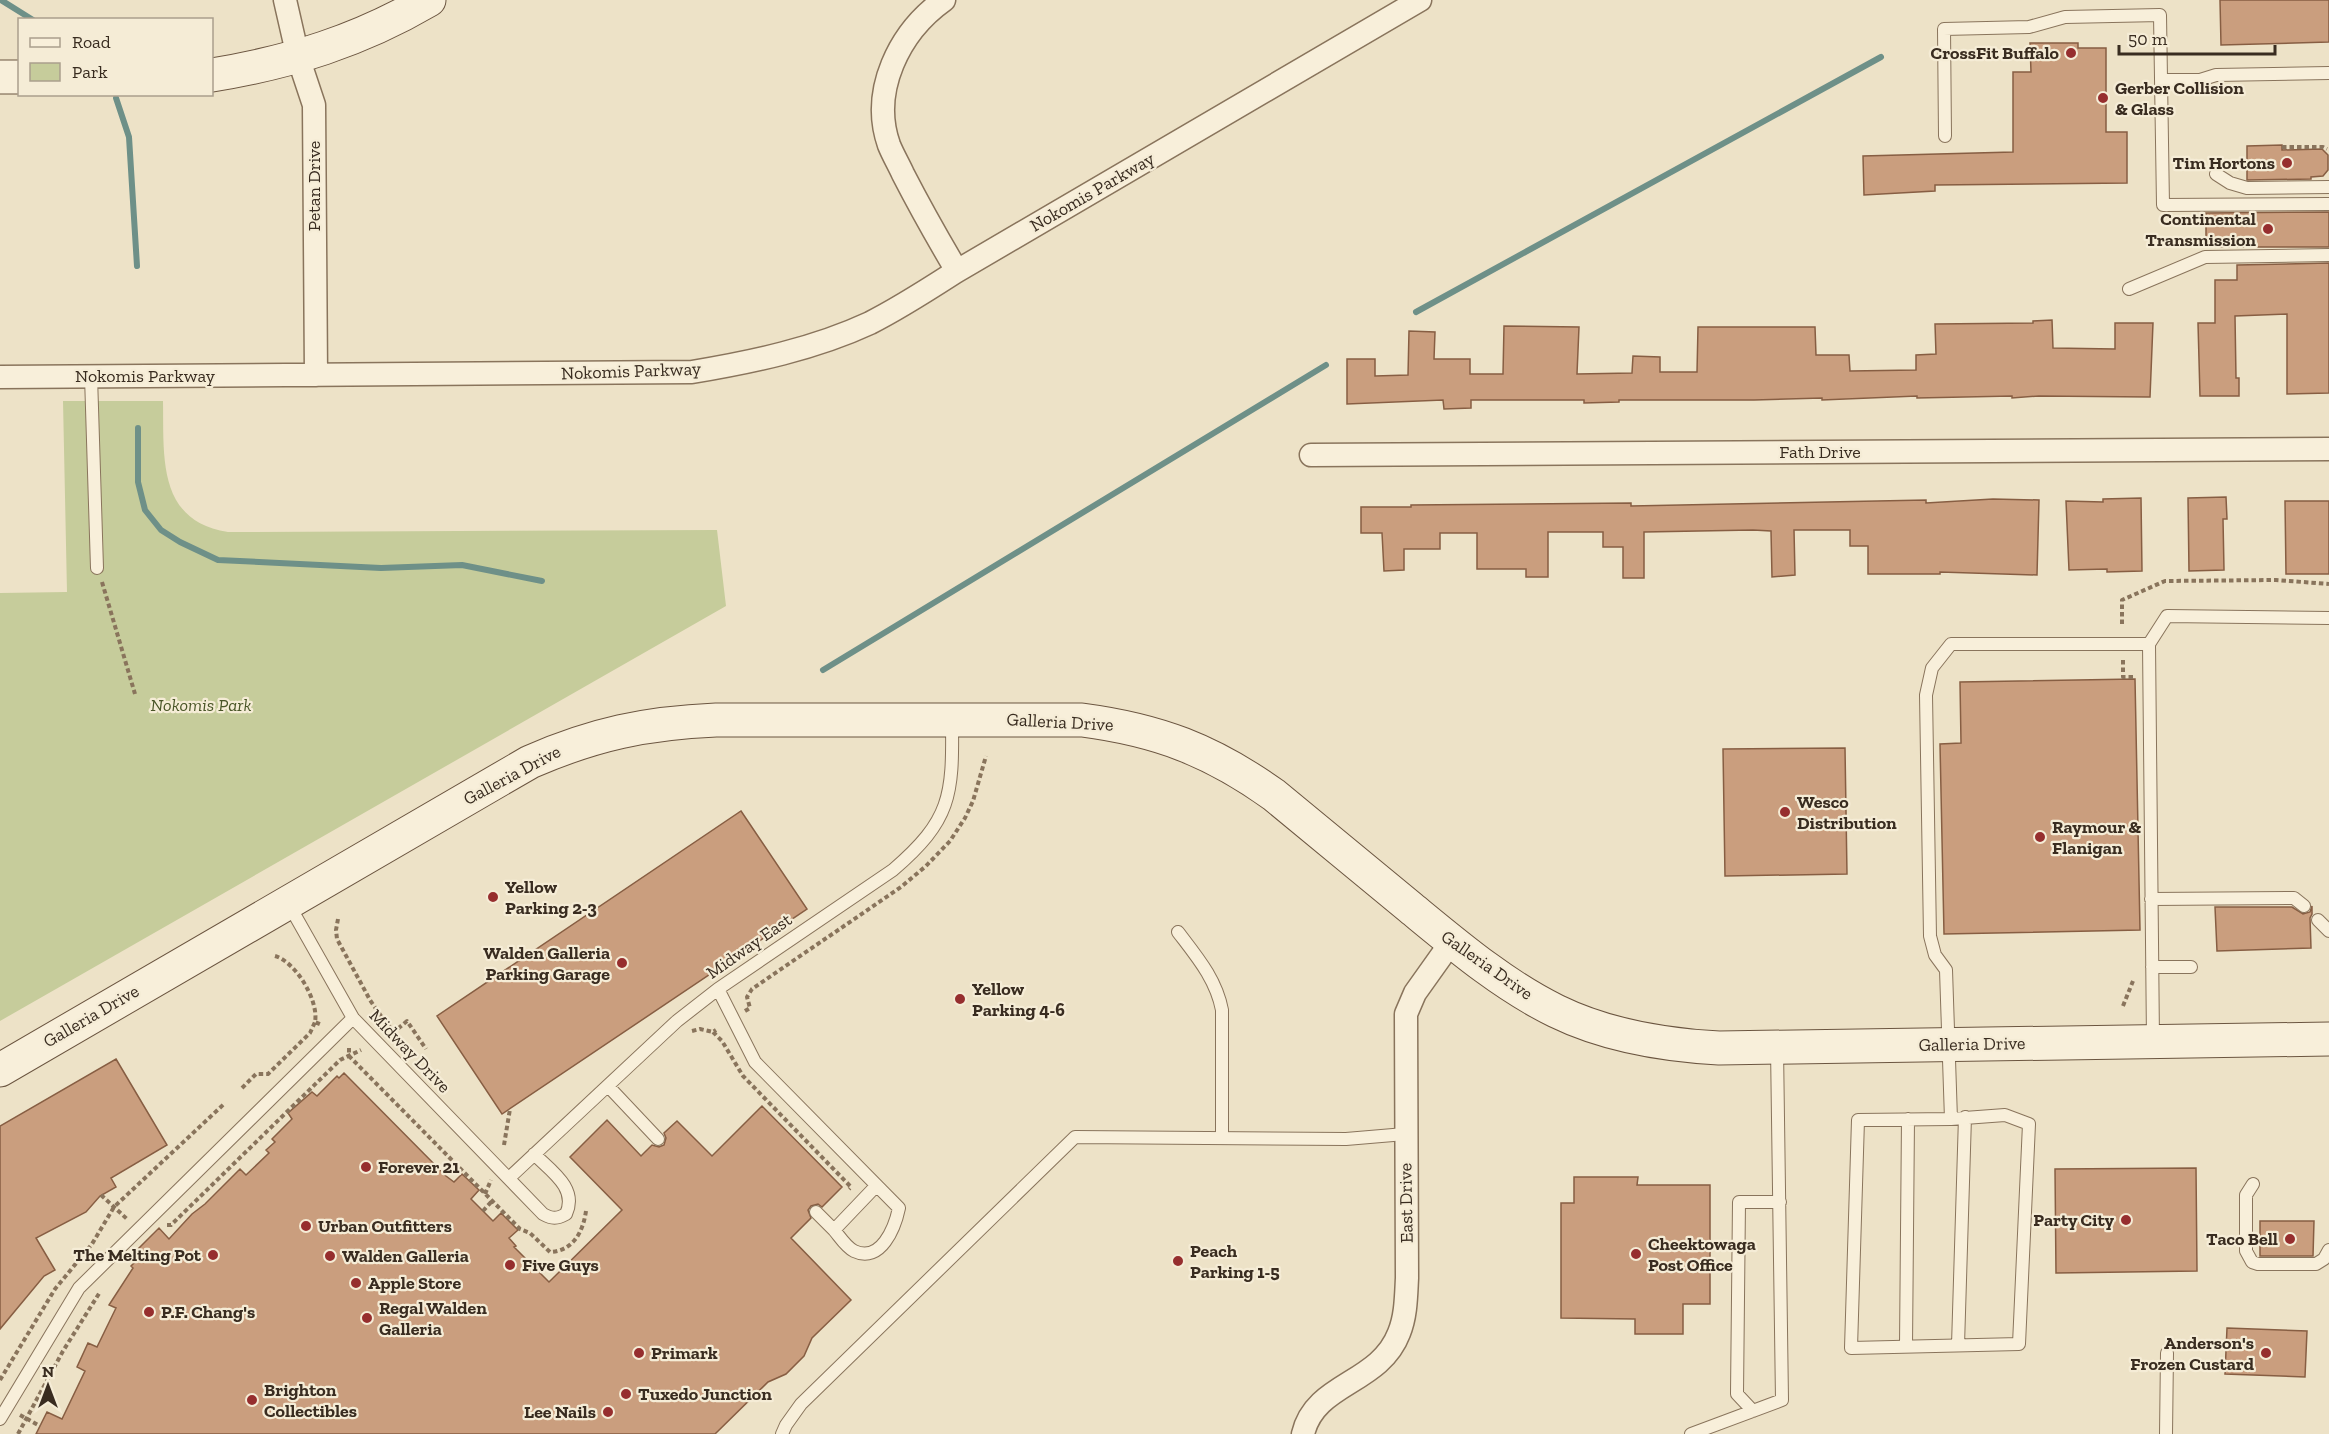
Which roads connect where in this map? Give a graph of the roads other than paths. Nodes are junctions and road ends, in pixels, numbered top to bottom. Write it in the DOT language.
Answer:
graph roads {
  1 [pos="285,0"];
  2 [pos="429,0"];
  3 [pos="944,0"];
  4 [pos="1420,0"];
  5 [pos="298,57"];
  6 [pos="2329,73"];
  7 [pos="213,75"];
  8 [pos="0,77"];
  9 [pos="18,77"];
  10 [pos="2161,80"];
  11 [pos="1945,136"];
  12 [pos="2216,174"];
  13 [pos="2329,187"];
  14 [pos="2329,204"];
  15 [pos="2329,255"];
  16 [pos="957,271"];
  17 [pos="2129,289"];
  18 [pos="316,375"];
  19 [pos="0,376"];
  20 [pos="91,376"];
  21 [pos="2329,449"];
  22 [pos="1311,455"];
  23 [pos="98,567"];
  24 [pos="2329,618"];
  25 [pos="2149,644"];
  26 [pos="952,719"];
  27 [pos="2151,899"];
  28 [pos="288,902"];
  29 [pos="2304,906"];
  30 [pos="2318,920"];
  31 [pos="2329,931"];
  32 [pos="1178,932"];
  33 [pos="1452,942"];
  34 [pos="2191,966"];
  35 [pos="2152,967"];
  36 [pos="718,989"];
  37 [pos="353,1018"];
  38 [pos="2329,1039"];
  39 [pos="2152,1041"];
  40 [pos="1948,1045"];
  41 [pos="1777,1047"];
  42 [pos="0,1070"];
  43 [pos="608,1086"];
  44 [pos="1965,1117"];
  45 [pos="1908,1119"];
  46 [pos="1952,1119"];
  47 [pos="1406,1134"];
  48 [pos="1222,1138"];
  49 [pos="658,1139"];
  50 [pos="534,1154"];
  51 [pos="509,1178"];
  52 [pos="2253,1184"];
  53 [pos="876,1186"];
  54 [pos="1780,1202"];
  55 [pos="816,1212"];
  56 [pos="834,1230"];
  57 [pos="2329,1250"];
  58 [pos="1958,1345"];
  59 [pos="1906,1346"];
  60 [pos="2167,1353"];
  61 [pos="1753,1411"];
  62 [pos="0,1419"];
  63 [pos="782,1434"];
  64 [pos="1303,1434"];
  65 [pos="1691,1434"];
  66 [pos="2166,1434"];
  1 -- 5 [label="street, Petan Drive"];
  2 -- 5 [label="street"];
  3 -- 16 [label="street"];
  4 -- 16 [label="street, Nokomis Parkway"];
  5 -- 7 [label="street"];
  5 -- 18 [label="street, Petan Drive"];
  6 -- 10 [label="lane"];
  8 -- 9 [label="street"];
  10 -- 11 [label="lane"];
  10 -- 14 [label="lane"];
  12 -- 13 [label="lane"];
  15 -- 17 [label="lane"];
  16 -- 18 [label="street, Nokomis Parkway"];
  18 -- 20 [label="street, Nokomis Parkway"];
  19 -- 20 [label="street, Nokomis Parkway"];
  20 -- 23 [label="lane"];
  21 -- 22 [label="street, Fath Drive"];
  24 -- 25 [label="lane"];
  25 -- 27 [label="lane"];
  25 -- 40 [label="lane"];
  26 -- 28 [label="street, Galleria Drive"];
  26 -- 33 [label="street, Galleria Drive"];
  26 -- 36 [label="lane, Midway East"];
  27 -- 29 [label="lane"];
  27 -- 35 [label="lane"];
  28 -- 37 [label="lane, Midway Drive"];
  28 -- 42 [label="street, Galleria Drive"];
  30 -- 31 [label="lane"];
  32 -- 48 [label="lane"];
  33 -- 41 [label="street, Galleria Drive"];
  33 -- 47 [label="street, East Drive"];
  34 -- 35 [label="lane"];
  35 -- 39 [label="lane"];
  36 -- 43 [label="lane, Midway East"];
  36 -- 53 [label="lane"];
  37 -- 51 [label="lane, Midway Drive"];
  37 -- 62 [label="lane"];
  38 -- 39 [label="street, Galleria Drive"];
  39 -- 40 [label="street, Galleria Drive"];
  40 -- 41 [label="street, Galleria Drive"];
  40 -- 46 [label="lane"];
  41 -- 54 [label="lane"];
  43 -- 49 [label="lane"];
  43 -- 50 [label="lane, Midway East"];
  44 -- 46 [label="lane"];
  44 -- 58 [label="lane"];
  44 -- 58 [label="lane"];
  45 -- 46 [label="lane"];
  45 -- 59 [label="lane"];
  45 -- 59 [label="lane"];
  47 -- 48 [label="lane"];
  47 -- 64 [label="street, East Drive"];
  48 -- 63 [label="lane"];
  50 -- 51 [label="lane, Midway East"];
  50 -- 51 [label="lane, Midway Drive"];
  52 -- 57 [label="lane"];
  53 -- 56 [label="lane"];
  53 -- 56 [label="lane"];
  54 -- 61 [label="lane"];
  54 -- 61 [label="lane"];
  55 -- 56 [label="lane"];
  58 -- 59 [label="lane"];
  60 -- 66 [label="lane"];
  61 -- 65 [label="lane"];
}
